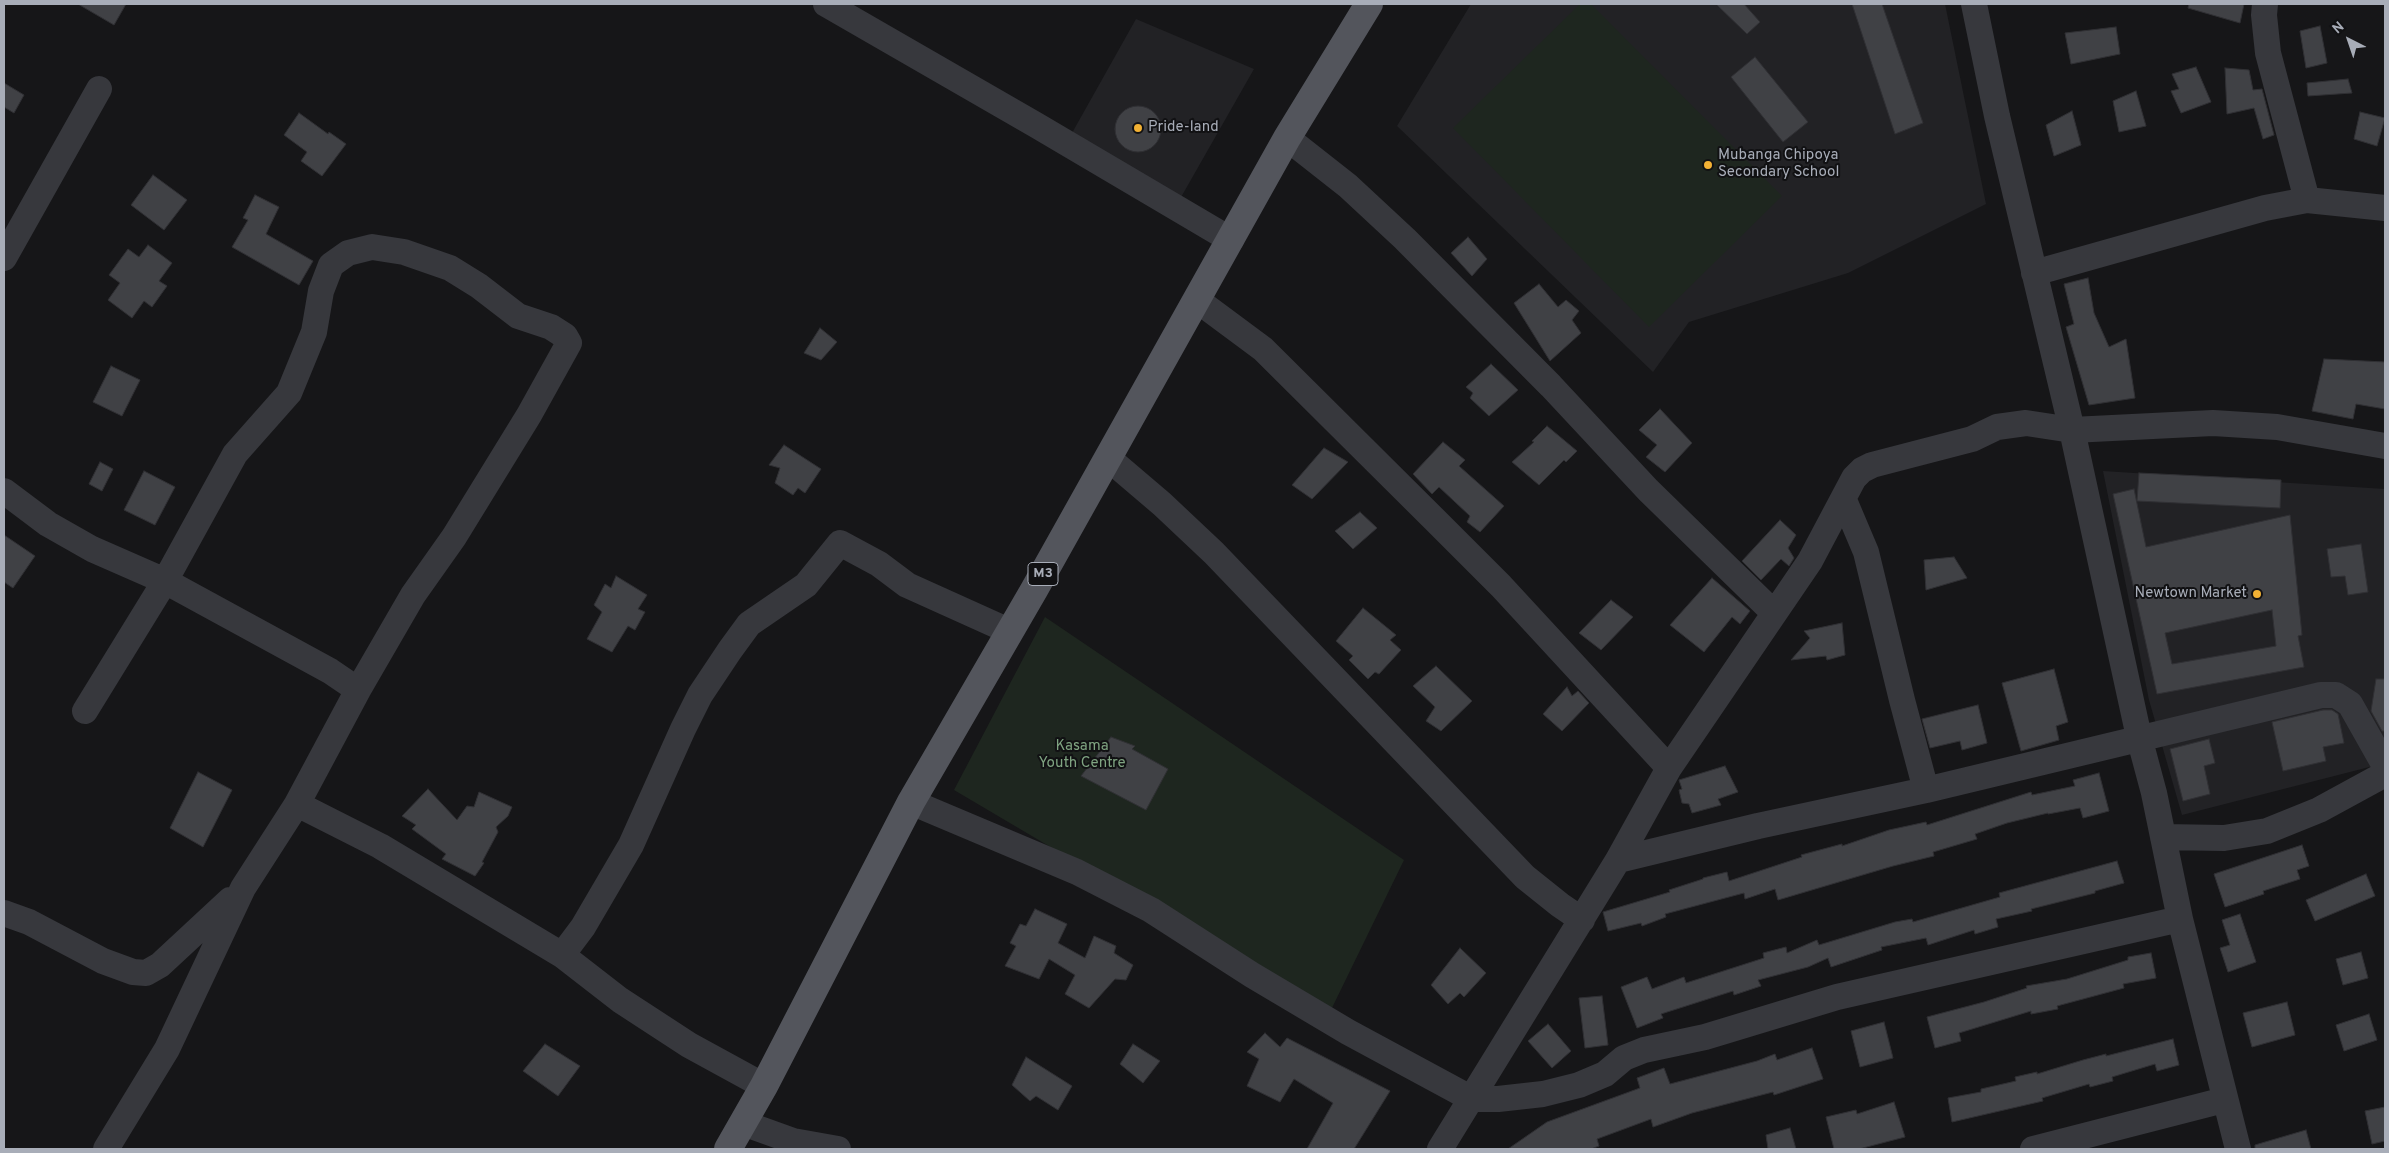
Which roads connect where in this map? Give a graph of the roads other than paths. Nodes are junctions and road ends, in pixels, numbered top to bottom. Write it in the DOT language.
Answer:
graph roads {
  1 [pos="826,4"];
  2 [pos="1369,4"];
  3 [pos="1974,4"];
  4 [pos="2265,4"];
  5 [pos="99,89"];
  6 [pos="1287,138"];
  7 [pos="2307,200"];
  8 [pos="2385,208"];
  9 [pos="1231,240"];
  10 [pos="4,258"];
  11 [pos="2034,273"];
  12 [pos="1197,300"];
  13 [pos="2072,430"];
  14 [pos="2385,446"];
  15 [pos="1108,458"];
  16 [pos="4,491"];
  17 [pos="1844,500"];
  18 [pos="165,581"];
  19 [pos="1774,612"];
  20 [pos="1009,631"];
  21 [pos="358,690"];
  22 [pos="85,712"];
  23 [pos="2139,737"];
  24 [pos="2383,763"];
  25 [pos="1669,768"];
  26 [pos="1926,790"];
  27 [pos="911,802"];
  28 [pos="296,804"];
  29 [pos="2163,836"];
  30 [pos="1618,860"];
  31 [pos="243,888"];
  32 [pos="4,913"];
  33 [pos="2180,919"];
  34 [pos="1582,920"];
  35 [pos="562,955"];
  36 [pos="764,1086"];
  37 [pos="1472,1099"];
  38 [pos="2224,1100"];
  39 [pos="743,1123"];
  40 [pos="106,1149"];
  41 [pos="728,1149"];
  42 [pos="838,1149"];
  43 [pos="1440,1149"];
  44 [pos="2033,1149"];
  45 [pos="2238,1149"];
  1 -- 9 [label="street"];
  2 -- 6 [label="main road, M3"];
  3 -- 11 [label="street"];
  4 -- 7 [label="street"];
  5 -- 10 [label="street"];
  6 -- 9 [label="main road, M3"];
  6 -- 19 [label="street"];
  7 -- 8 [label="street"];
  7 -- 11 [label="street"];
  9 -- 12 [label="main road, M3"];
  11 -- 13 [label="street"];
  12 -- 15 [label="main road, M3"];
  12 -- 25 [label="street"];
  13 -- 14 [label="street"];
  13 -- 17 [label="street"];
  13 -- 23 [label="street"];
  15 -- 20 [label="main road, M3"];
  15 -- 34 [label="street"];
  16 -- 18 [label="street"];
  17 -- 19 [label="street"];
  17 -- 26 [label="street"];
  18 -- 21 [label="street"];
  18 -- 21 [label="street"];
  18 -- 22 [label="street"];
  19 -- 25 [label="street"];
  20 -- 27 [label="main road, M3"];
  20 -- 35 [label="street"];
  21 -- 28 [label="street"];
  23 -- 24 [label="street"];
  23 -- 26 [label="street"];
  23 -- 29 [label="street"];
  24 -- 29 [label="street"];
  25 -- 30 [label="street"];
  26 -- 30 [label="street"];
  27 -- 36 [label="main road, M3"];
  27 -- 37 [label="street"];
  28 -- 31 [label="street"];
  28 -- 35 [label="street"];
  29 -- 33 [label="street"];
  30 -- 34 [label="street"];
  31 -- 32 [label="street"];
  31 -- 40 [label="street"];
  33 -- 37 [label="street"];
  33 -- 38 [label="street"];
  34 -- 37 [label="street"];
  35 -- 36 [label="street"];
  36 -- 39 [label="main road, M3"];
  37 -- 43 [label="street"];
  38 -- 44 [label="street"];
  38 -- 45 [label="street"];
  39 -- 41 [label="main road, M3"];
  39 -- 42 [label="street"];
}
